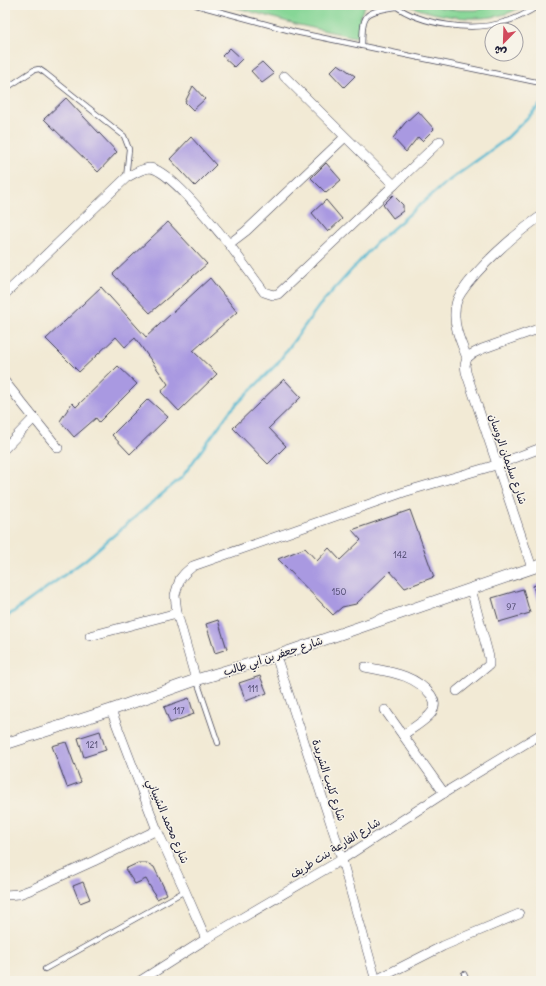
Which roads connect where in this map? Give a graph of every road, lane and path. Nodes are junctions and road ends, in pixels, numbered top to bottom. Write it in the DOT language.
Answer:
graph roads {
  1 [pos="196,5"];
  2 [pos="540,5"];
  3 [pos="395,6"];
  4 [pos="362,46"];
  5 [pos="284,76"];
  6 [pos="541,83"];
  7 [pos="5,89"];
  8 [pos="345,137"];
  9 [pos="440,141"];
  10 [pos="126,178"];
  11 [pos="394,185"];
  12 [pos="541,216"];
  13 [pos="229,244"];
  14 [pos="5,294"];
  15 [pos="541,328"];
  16 [pos="467,358"];
  17 [pos="5,382"];
  18 [pos="34,418"];
  19 [pos="5,448"];
  20 [pos="58,448"];
  21 [pos="541,448"];
  22 [pos="496,465"];
  23 [pos="537,567"];
  24 [pos="471,589"];
  25 [pos="177,613"];
  26 [pos="90,636"];
  27 [pos="276,656"];
  28 [pos="365,667"];
  29 [pos="196,680"];
  30 [pos="457,691"];
  31 [pos="111,710"];
  32 [pos="385,710"];
  33 [pos="541,734"];
  34 [pos="403,735"];
  35 [pos="218,743"];
  36 [pos="5,744"];
  37 [pos="444,793"];
  38 [pos="156,830"];
  39 [pos="341,860"];
  40 [pos="185,892"];
  41 [pos="5,895"];
  42 [pos="519,914"];
  43 [pos="206,939"];
  44 [pos="45,969"];
  45 [pos="464,974"];
  46 [pos="376,980"];
  47 [pos="140,981"];
  48 [pos="467,981"];
  1 -- 4 [label="lane"];
  2 -- 3 [label="lane"];
  3 -- 4 [label="lane"];
  4 -- 6 [label="lane"];
  5 -- 8 [label="street"];
  7 -- 10 [label="lane"];
  8 -- 11 [label="street"];
  8 -- 13 [label="street"];
  9 -- 11 [label="street"];
  10 -- 13 [label="street"];
  10 -- 14 [label="street"];
  11 -- 13 [label="street"];
  12 -- 16 [label="street, شارع سليمان الروسان"];
  15 -- 16 [label="street"];
  16 -- 22 [label="street, شارع سليمان الروسان"];
  17 -- 18 [label="street"];
  18 -- 19 [label="street"];
  18 -- 20 [label="street"];
  21 -- 22 [label="street"];
  22 -- 23 [label="street, شارع سليمان الروسان"];
  22 -- 25 [label="street"];
  23 -- 24 [label="street, شارع جعفر بن أبي طالب"];
  24 -- 27 [label="street, شارع جعفر بن أبي طالب"];
  24 -- 30 [label="street"];
  25 -- 26 [label="street"];
  25 -- 29 [label="street"];
  27 -- 29 [label="street, شارع جعفر بن أبي طالب"];
  27 -- 39 [label="street, شارع كليب الشريدة"];
  28 -- 34 [label="street"];
  29 -- 31 [label="street, شارع جعفر بن أبي طالب"];
  29 -- 35 [label="lane"];
  31 -- 36 [label="street, شارع جعفر بن أبي طالب"];
  31 -- 38 [label="street, شارع محمد الشيباني"];
  32 -- 34 [label="street"];
  33 -- 37 [label="street, شارع الفارعة بنت طريف"];
  34 -- 37 [label="street"];
  37 -- 39 [label="street, شارع الفارعة بنت طريف"];
  38 -- 40 [label="street, شارع محمد الشيباني"];
  38 -- 41 [label="street"];
  39 -- 43 [label="street, شارع الفارعة بنت طريف"];
  39 -- 46 [label="street, شارع كليب الشريدة"];
  40 -- 43 [label="street, شارع محمد الشيباني"];
  40 -- 44 [label="lane"];
  42 -- 46 [label="street"];
  43 -- 47 [label="street, شارع الفارعة بنت طريف"];
  45 -- 48 [label="lane"];
}
